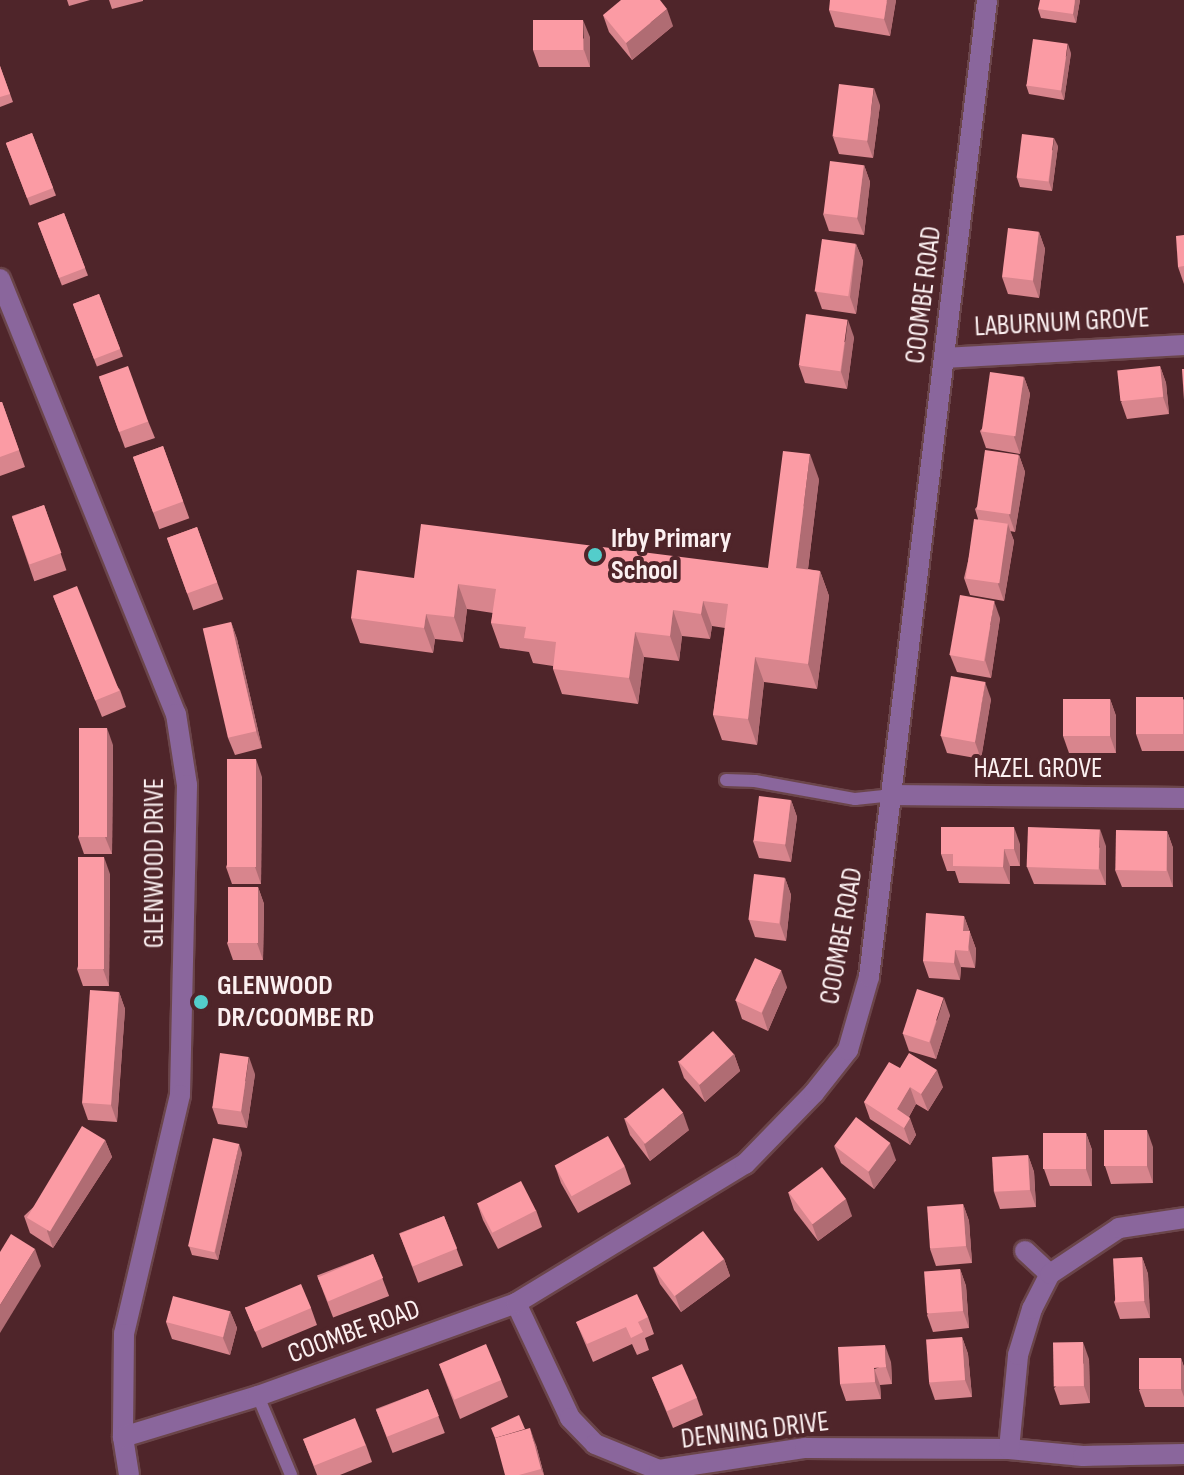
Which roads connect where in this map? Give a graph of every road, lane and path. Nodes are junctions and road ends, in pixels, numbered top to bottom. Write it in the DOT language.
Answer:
graph roads {
  1 [pos="987,0"];
  2 [pos="0,279"];
  3 [pos="1184,345"];
  4 [pos="944,358"];
  5 [pos="726,780"];
  6 [pos="891,795"];
  7 [pos="1184,798"];
  8 [pos="1184,1218"];
  9 [pos="1025,1251"];
  10 [pos="1050,1274"];
  11 [pos="516,1303"];
  12 [pos="258,1396"];
  13 [pos="123,1437"];
  14 [pos="1009,1449"];
  15 [pos="1184,1454"];
  16 [pos="1084,1466"];
  17 [pos="129,1475"];
  18 [pos="291,1475"];
  1 -- 4 [label="street, COOMBE ROAD"];
  2 -- 13 [label="street, GLENWOOD DRIVE"];
  3 -- 4 [label="street, LABURNUM GROVE"];
  4 -- 6 [label="street, COOMBE ROAD"];
  5 -- 6 [label="lane"];
  6 -- 7 [label="street, HAZEL GROVE"];
  6 -- 11 [label="street, COOMBE ROAD"];
  8 -- 10 [label="street"];
  9 -- 10 [label="street"];
  10 -- 14 [label="street"];
  11 -- 12 [label="street, COOMBE ROAD"];
  11 -- 14 [label="street, DENNING DRIVE"];
  12 -- 13 [label="street, COOMBE ROAD"];
  12 -- 18 [label="lane"];
  13 -- 17 [label="street, GLENWOOD DRIVE"];
  14 -- 16 [label="street, DENNING DRIVE"];
  15 -- 16 [label="street, DENNING DRIVE"];
}
